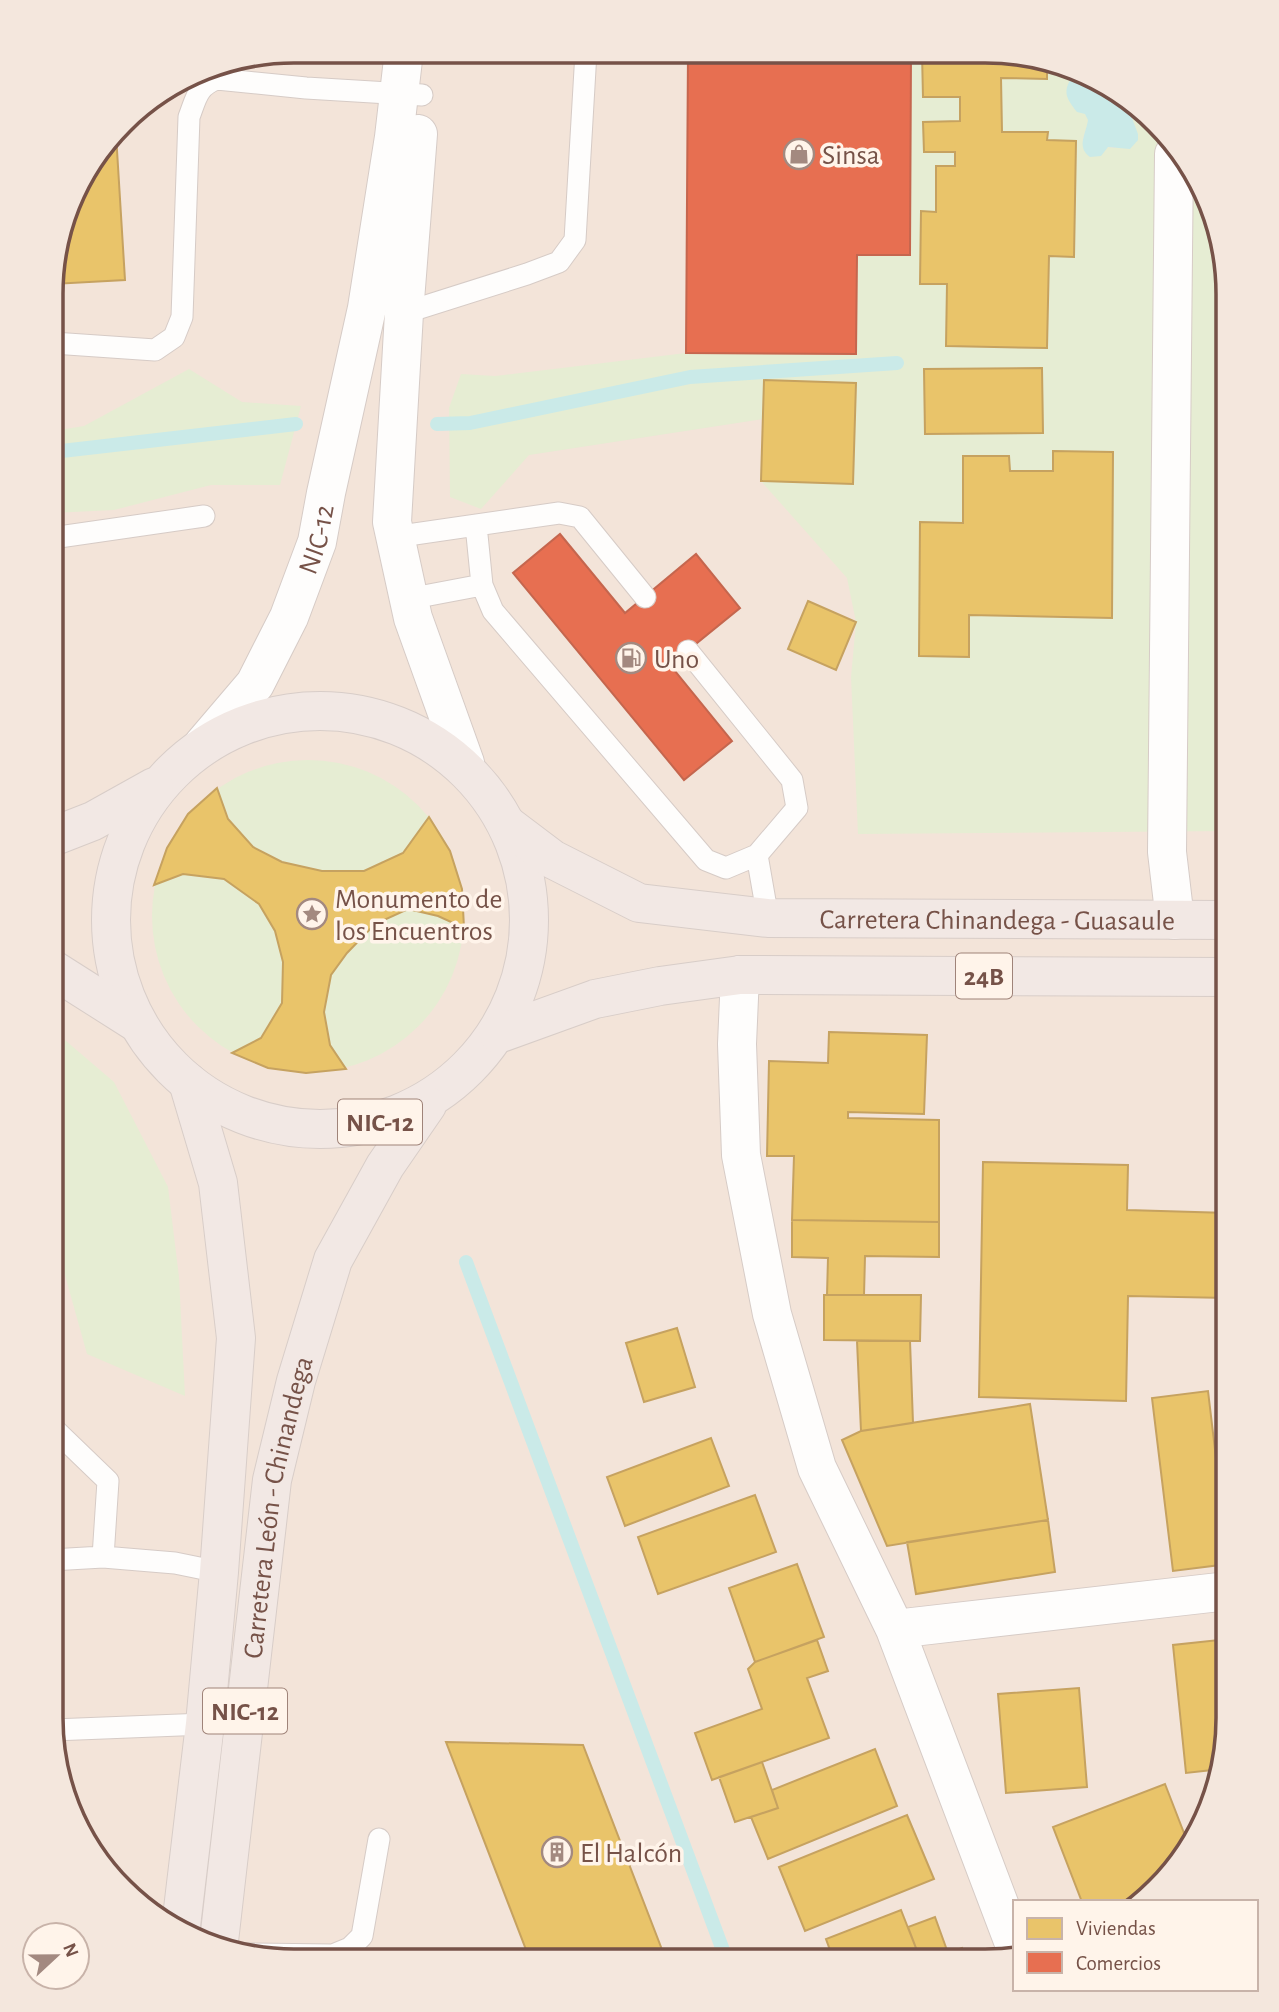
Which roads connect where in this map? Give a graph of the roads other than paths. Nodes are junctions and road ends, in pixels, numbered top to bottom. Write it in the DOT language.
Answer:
graph roads {
  1 [pos="406,63"];
  2 [pos="423,63"];
  3 [pos="585,63"];
  4 [pos="212,78"];
  5 [pos="200,83"];
  6 [pos="410,94"];
  7 [pos="1174,162"];
  8 [pos="367,308"];
  9 [pos="404,313"];
  10 [pos="63,344"];
  11 [pos="204,516"];
  12 [pos="476,525"];
  13 [pos="63,536"];
  14 [pos="394,537"];
  15 [pos="482,585"];
  16 [pos="645,597"];
  17 [pos="408,599"];
  18 [pos="688,651"];
  19 [pos="203,745"];
  20 [pos="465,763"];
  21 [pos="159,784"];
  22 [pos="507,825"];
  23 [pos="63,833"];
  24 [pos="757,855"];
  25 [pos="768,918"];
  26 [pos="1175,920"];
  27 [pos="1216,920"];
  28 [pos="740,975"];
  29 [pos="63,976"];
  30 [pos="1216,977"];
  31 [pos="134,1021"];
  32 [pos="498,1034"];
  33 [pos="188,1082"];
  34 [pos="428,1105"];
  35 [pos="63,1438"];
  36 [pos="103,1557"];
  37 [pos="63,1559"];
  38 [pos="219,1572"];
  39 [pos="1216,1592"];
  40 [pos="895,1629"];
  41 [pos="205,1724"];
  42 [pos="63,1730"];
  43 [pos="379,1839"];
  44 [pos="182,1920"];
  45 [pos="220,1936"];
  46 [pos="1013,1941"];
  47 [pos="348,1949"];
  1 -- 6 [label="street"];
  2 -- 6 [label="street"];
  3 -- 9 [label="lane"];
  4 -- 6 [label="lane"];
  5 -- 10 [label="lane"];
  6 -- 8 [label="street, NIC-12"];
  6 -- 9 [label="street"];
  7 -- 26 [label="street"];
  8 -- 9 [label="lane"];
  8 -- 19 [label="street, NIC-12"];
  9 -- 14 [label="street"];
  11 -- 13 [label="lane"];
  12 -- 14 [label="lane"];
  12 -- 15 [label="lane"];
  12 -- 16 [label="lane"];
  14 -- 17 [label="street"];
  15 -- 17 [label="lane"];
  15 -- 24 [label="lane"];
  17 -- 20 [label="street"];
  18 -- 24 [label="lane"];
  19 -- 20 [label="highway, NIC-12"];
  19 -- 21 [label="highway, NIC-12"];
  20 -- 22 [label="highway, NIC-12"];
  21 -- 23 [label="highway"];
  21 -- 31 [label="highway, NIC-12"];
  22 -- 25 [label="highway, 24B"];
  22 -- 32 [label="highway, NIC-12"];
  24 -- 25 [label="lane"];
  25 -- 26 [label="highway, Carretera Chinandega - Guasaule / 24B"];
  26 -- 27 [label="highway, Carretera Chinandega - Guasaule / 24B"];
  28 -- 30 [label="highway, Carretera Chinandega - Guasaule / 24B"];
  28 -- 32 [label="highway, 24B"];
  28 -- 40 [label="street"];
  29 -- 31 [label="highway"];
  31 -- 33 [label="highway, NIC-12"];
  32 -- 34 [label="highway, NIC-12"];
  33 -- 34 [label="highway, NIC-12"];
  33 -- 38 [label="highway, Carretera León - Chinandega / NIC-12"];
  34 -- 45 [label="highway, Carretera León - Chinandega / NIC-12"];
  35 -- 36 [label="lane"];
  36 -- 37 [label="lane"];
  36 -- 38 [label="lane"];
  38 -- 41 [label="highway, Carretera León - Chinandega / NIC-12"];
  39 -- 40 [label="street"];
  40 -- 46 [label="street"];
  41 -- 42 [label="lane"];
  41 -- 44 [label="highway, Carretera León - Chinandega / NIC-12"];
  43 -- 47 [label="lane"];
}
